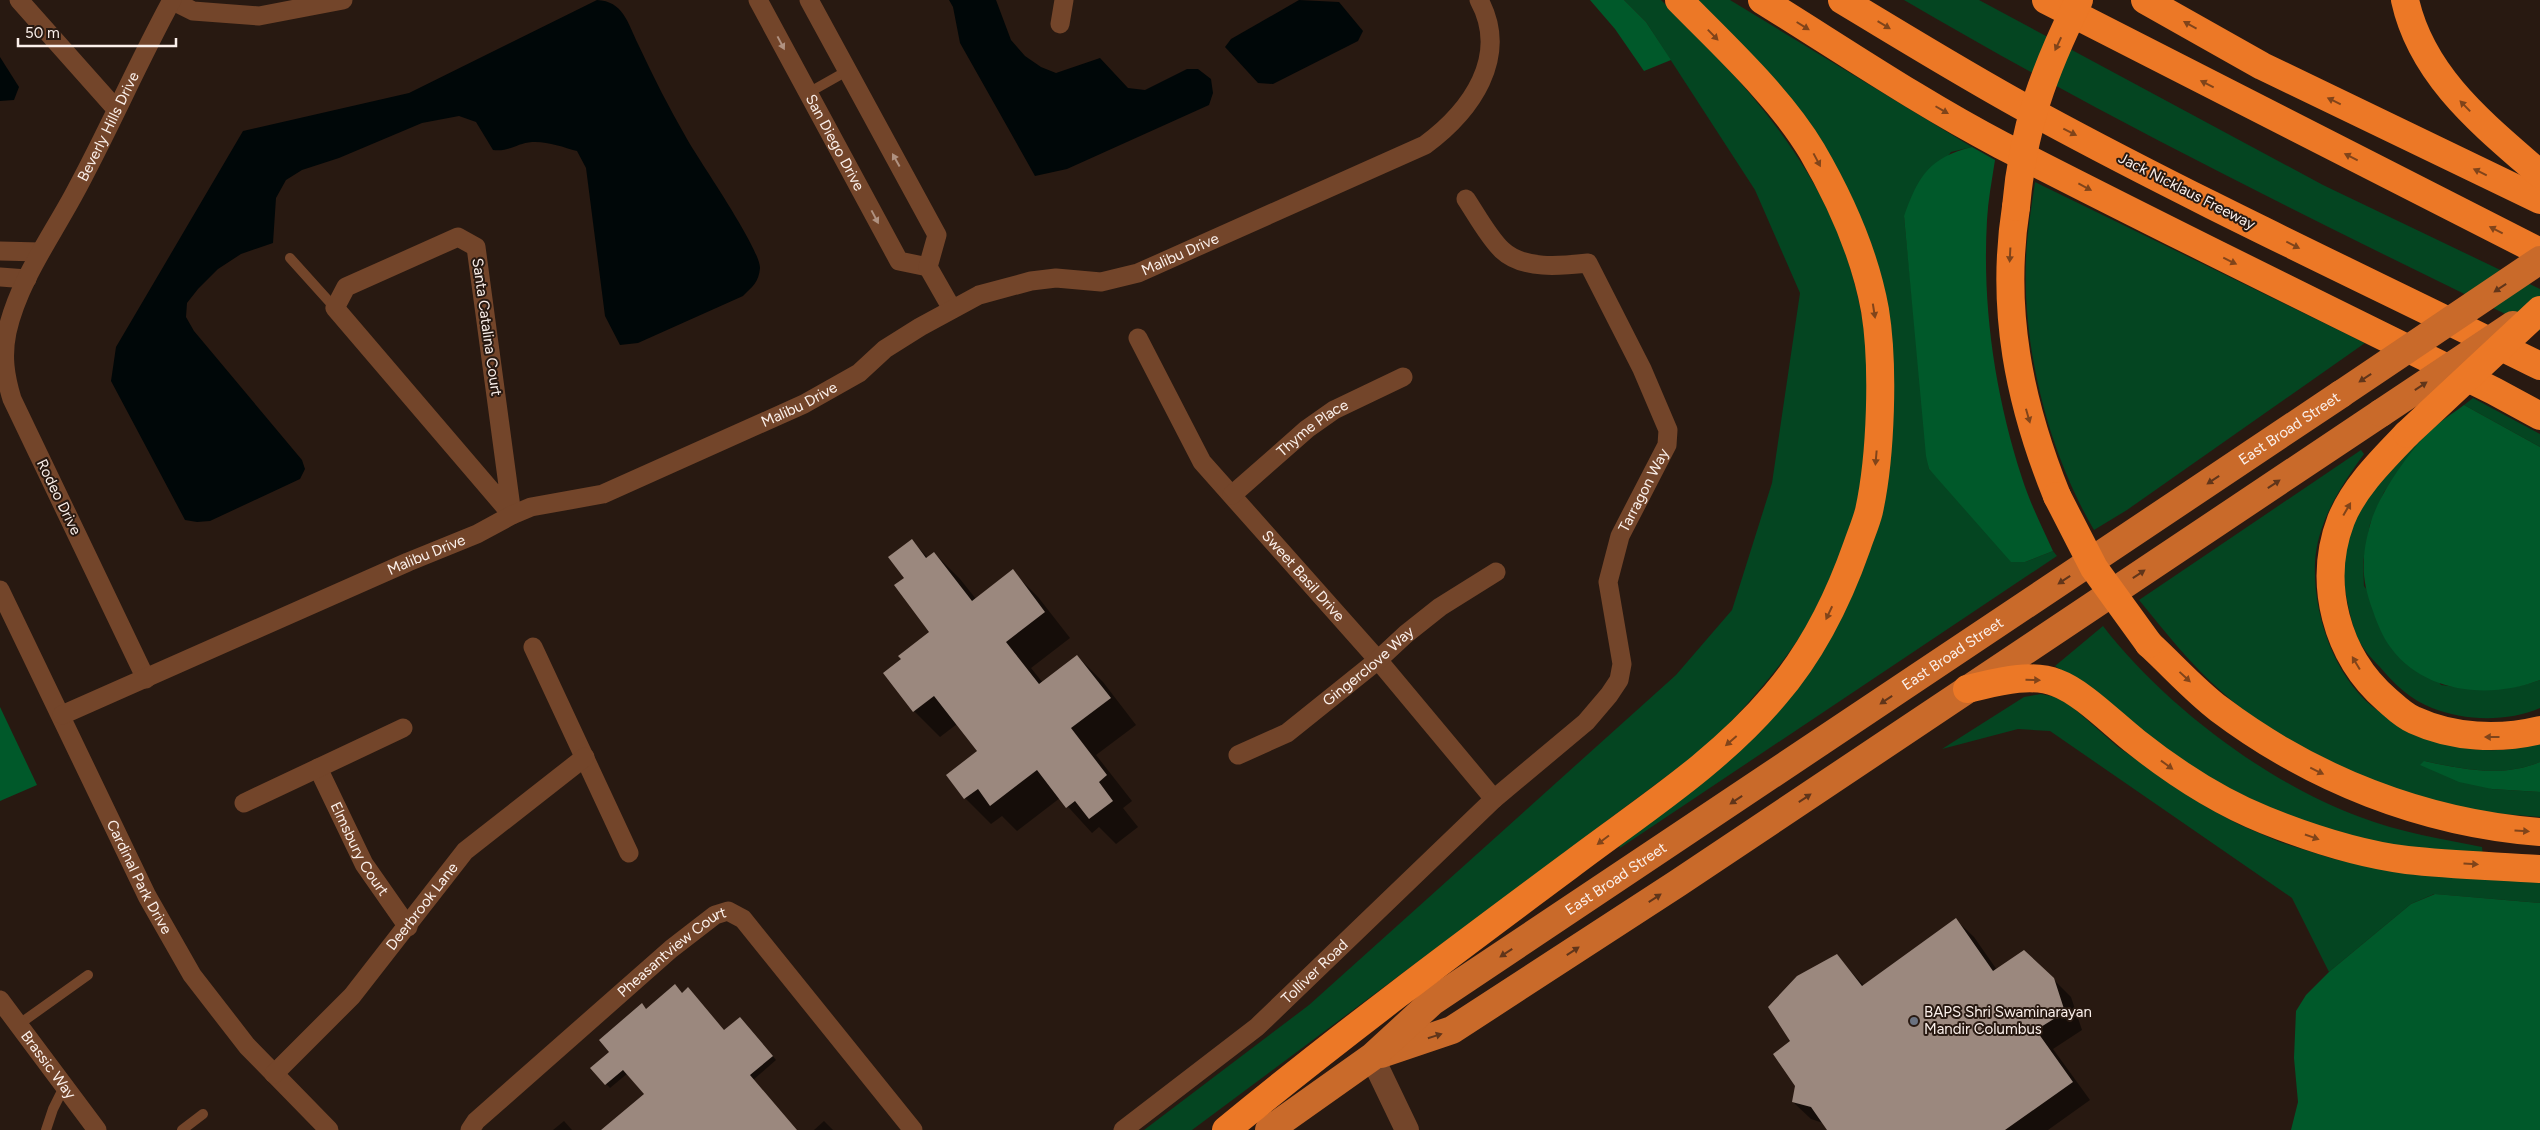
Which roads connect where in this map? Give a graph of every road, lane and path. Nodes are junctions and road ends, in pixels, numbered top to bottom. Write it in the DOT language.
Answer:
graph roads {
  1 [pos="19,0"];
  2 [pos="171,0"];
  3 [pos="343,0"];
  4 [pos="758,0"];
  5 [pos="808,0"];
  6 [pos="1064,0"];
  7 [pos="1480,0"];
  8 [pos="1679,0"];
  9 [pos="1762,0"];
  10 [pos="1842,0"];
  11 [pos="2046,0"];
  12 [pos="2079,0"];
  13 [pos="2405,0"];
  14 [pos="2148,2"];
  15 [pos="1060,24"];
  16 [pos="847,71"];
  17 [pos="808,93"];
  18 [pos="116,109"];
  19 [pos="2540,174"];
  20 [pos="1466,199"];
  21 [pos="2540,200"];
  22 [pos="0,252"];
  23 [pos="40,252"];
  24 [pos="2540,252"];
  25 [pos="290,258"];
  26 [pos="2540,260"];
  27 [pos="928,267"];
  28 [pos="0,277"];
  29 [pos="27,280"];
  30 [pos="14,308"];
  31 [pos="335,308"];
  32 [pos="2540,308"];
  33 [pos="952,309"];
  34 [pos="1138,338"];
  35 [pos="2540,366"];
  36 [pos="1403,377"];
  37 [pos="2540,416"];
  38 [pos="1232,495"];
  39 [pos="512,515"];
  40 [pos="1496,572"];
  41 [pos="0,590"];
  42 [pos="534,647"];
  43 [pos="1378,660"];
  44 [pos="146,679"];
  45 [pos="1967,689"];
  46 [pos="62,715"];
  47 [pos="403,728"];
  48 [pos="2540,730"];
  49 [pos="1238,755"];
  50 [pos="586,757"];
  51 [pos="318,768"];
  52 [pos="1494,799"];
  53 [pos="244,803"];
  54 [pos="2540,832"];
  55 [pos="629,853"];
  56 [pos="2540,869"];
  57 [pos="408,927"];
  58 [pos="88,975"];
  59 [pos="0,1000"];
  60 [pos="18,1025"];
  61 [pos="1372,1057"];
  62 [pos="274,1074"];
  63 [pos="64,1087"];
  64 [pos="204,1114"];
  65 [pos="46,1130"];
  66 [pos="97,1130"];
  67 [pos="182,1130"];
  68 [pos="329,1130"];
  69 [pos="470,1130"];
  70 [pos="913,1130"];
  71 [pos="1123,1130"];
  72 [pos="1226,1130"];
  73 [pos="1269,1130"];
  74 [pos="1407,1130"];
  1 -- 18 [label="street"];
  2 -- 3 [label="street"];
  2 -- 18 [label="street, Beverly Hills Drive"];
  4 -- 17 [label="street, San Diego Drive, one-way"];
  5 -- 16 [label="street"];
  6 -- 15 [label="street"];
  7 -- 33 [label="street, Malibu Drive"];
  8 -- 72 [label="highway, one-way"];
  9 -- 37 [label="highway, one-way"];
  10 -- 35 [label="highway, Jack Nicklaus Freeway, one-way"];
  24 -- 11 [label="highway, one-way"];
  12 -- 54 [label="highway, one-way, bridge"];
  19 -- 13 [label="highway, one-way"];
  21 -- 14 [label="highway, one-way"];
  16 -- 17 [label="lane"];
  27 -- 16 [label="street, one-way"];
  17 -- 27 [label="street, San Diego Drive, one-way"];
  18 -- 23 [label="street, Beverly Hills Drive"];
  20 -- 52 [label="street, Tarragon Way"];
  22 -- 23 [label="street"];
  23 -- 29 [label="street, Beverly Hills Drive"];
  25 -- 31 [label="lane"];
  26 -- 61 [label="main road, East Broad Street, one-way, bridge"];
  27 -- 33 [label="street"];
  28 -- 29 [label="street"];
  29 -- 30 [label="street, Beverly Hills Drive"];
  30 -- 44 [label="street, Rodeo Drive"];
  31 -- 39 [label="street"];
  31 -- 39 [label="street, Santa Catalina Court"];
  45 -- 32 [label="main road, East Broad Street, one-way, bridge"];
  48 -- 32 [label="highway, one-way, bridge"];
  33 -- 39 [label="street, Malibu Drive"];
  34 -- 38 [label="street, Sweet Basil Drive"];
  36 -- 38 [label="street, Thyme Place"];
  38 -- 43 [label="street, Sweet Basil Drive"];
  39 -- 44 [label="street, Malibu Drive"];
  40 -- 43 [label="street, Gingerclove Way"];
  41 -- 46 [label="street, Cardinal Park Drive"];
  42 -- 50 [label="street"];
  43 -- 49 [label="street, Gingerclove Way"];
  43 -- 52 [label="street, Sweet Basil Drive"];
  44 -- 46 [label="street, Malibu Drive"];
  45 -- 56 [label="highway, one-way"];
  61 -- 45 [label="main road, East Broad Street, one-way"];
  46 -- 62 [label="street, Cardinal Park Drive"];
  47 -- 51 [label="street"];
  50 -- 55 [label="street"];
  50 -- 57 [label="street, Deerbrook Lane"];
  51 -- 53 [label="street"];
  51 -- 57 [label="street, Elmsbury Court"];
  52 -- 71 [label="street, Tolliver Road"];
  57 -- 62 [label="street, Deerbrook Lane"];
  58 -- 60 [label="lane"];
  59 -- 60 [label="street, Brassic Way"];
  60 -- 63 [label="street, Brassic Way"];
  61 -- 73 [label="main road, East Broad Street"];
  61 -- 74 [label="street"];
  62 -- 68 [label="street, Cardinal Park Drive"];
  63 -- 65 [label="lane"];
  63 -- 66 [label="street, Brassic Way"];
  64 -- 67 [label="lane"];
  69 -- 70 [label="street, Pheasantview Court"];
}
